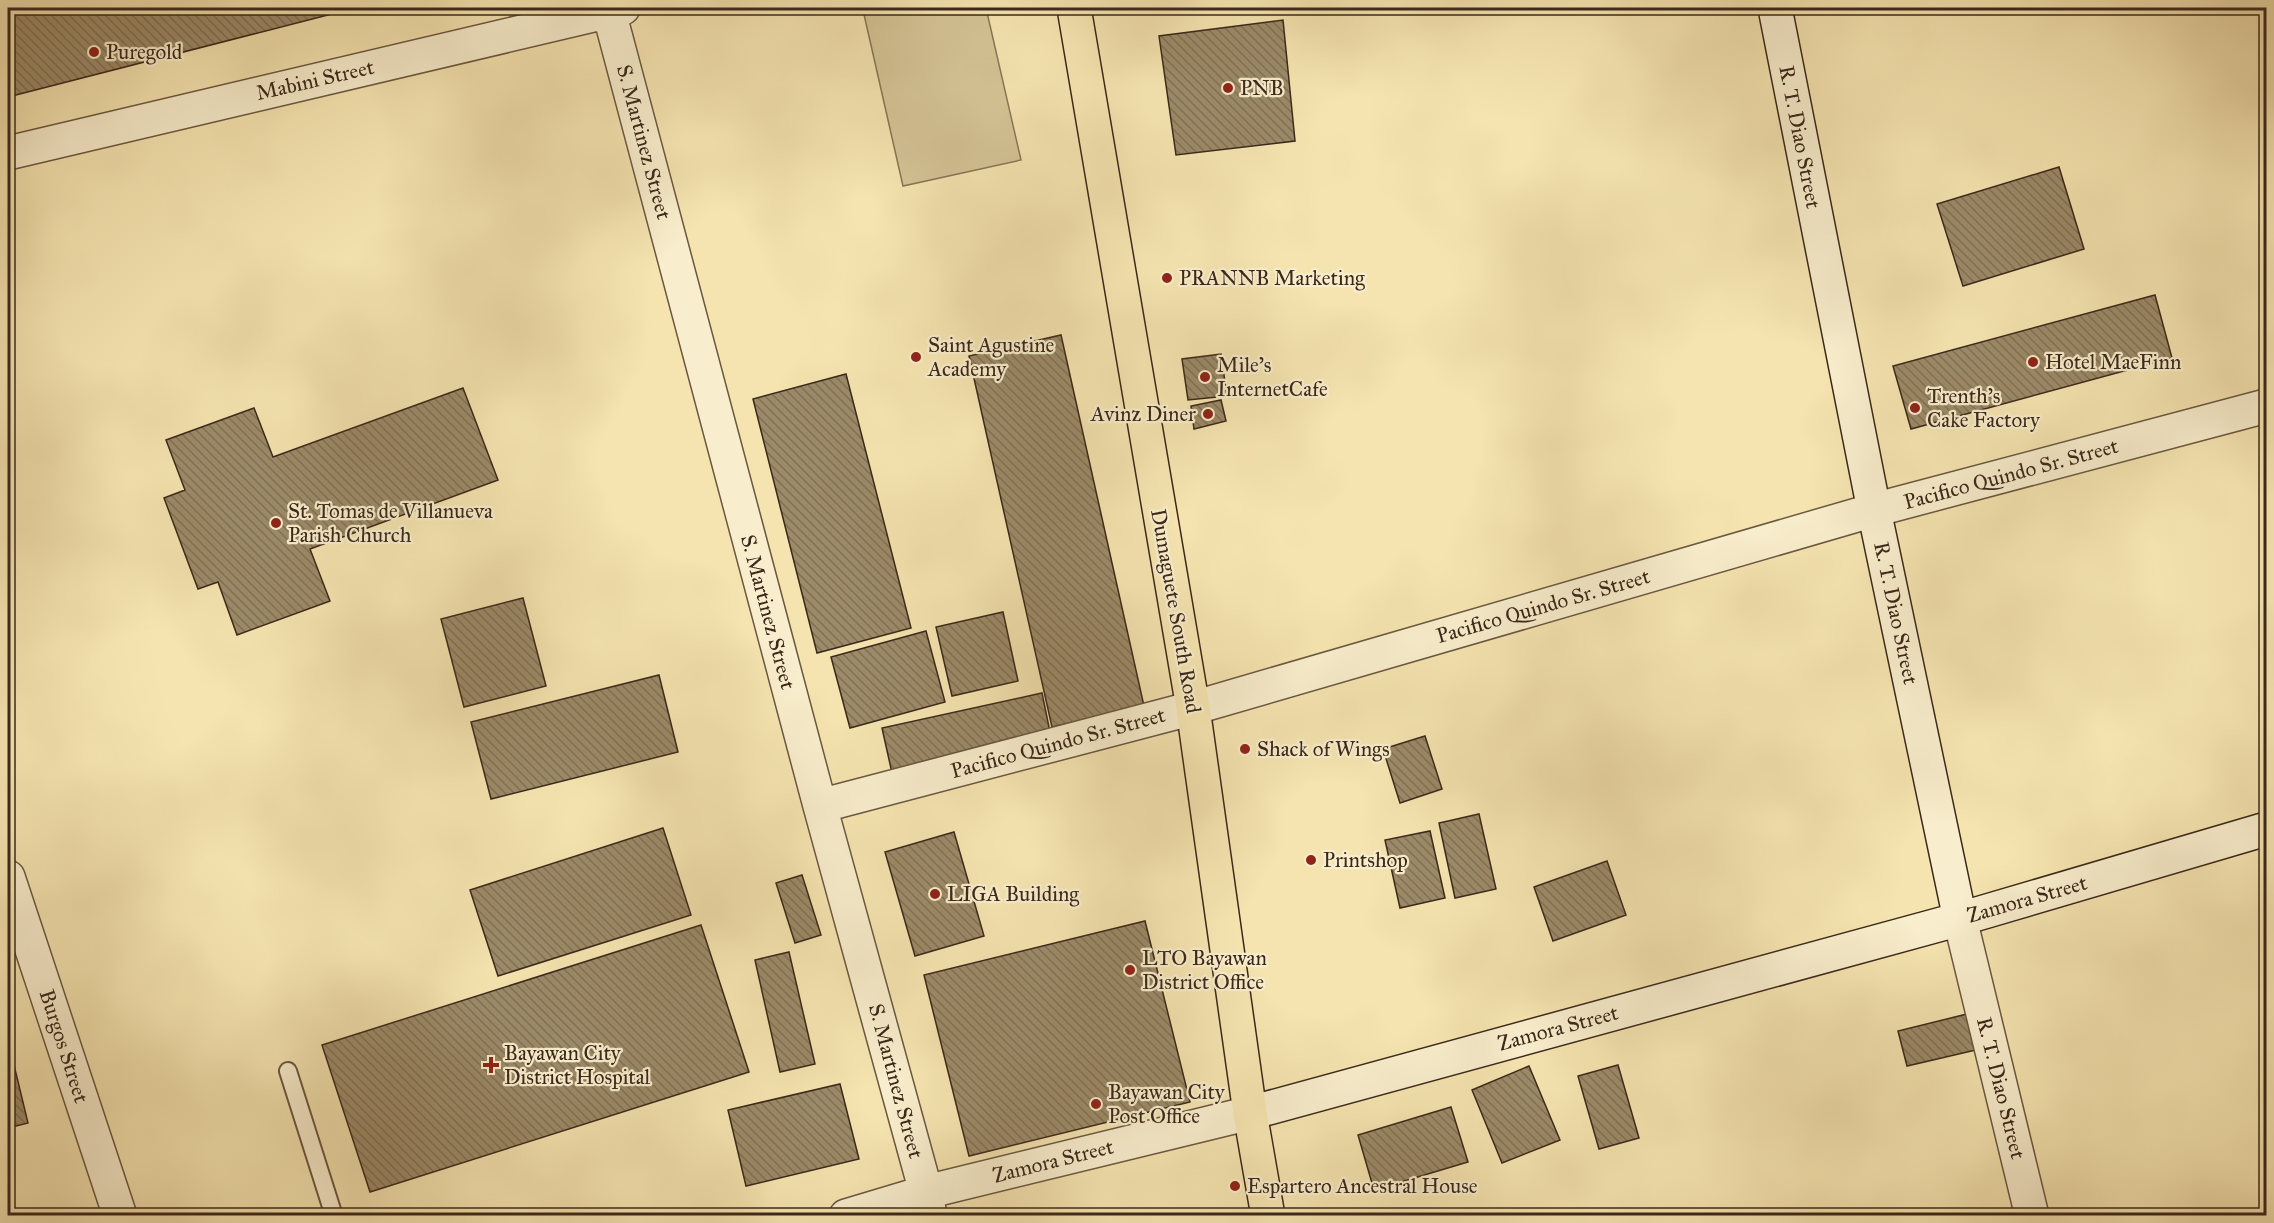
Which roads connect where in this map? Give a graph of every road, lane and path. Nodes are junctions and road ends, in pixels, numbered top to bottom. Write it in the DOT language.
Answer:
graph roads {
  1 [pos="1074,8"];
  2 [pos="1775,8"];
  3 [pos="613,9"];
  4 [pos="537,17"];
  5 [pos="8,153"];
  6 [pos="2266,406"];
  7 [pos="1874,510"];
  8 [pos="1192,708"];
  9 [pos="820,806"];
  10 [pos="2266,829"];
  11 [pos="8,877"];
  12 [pos="1960,919"];
  13 [pos="288,1071"];
  14 [pos="1250,1113"];
  15 [pos="928,1204"];
  16 [pos="120,1215"];
  17 [pos="334,1215"];
  18 [pos="846,1215"];
  19 [pos="1268,1215"];
  20 [pos="2032,1215"];
  1 -- 8 [label="highway, Dumaguete South Road"];
  2 -- 7 [label="street, R. T. Diao Street"];
  3 -- 4 [label="street, Mabini Street"];
  3 -- 9 [label="street, S. Martinez Street"];
  4 -- 5 [label="street, Mabini Street"];
  6 -- 7 [label="street, Pacifico Quindo Sr. Street"];
  7 -- 8 [label="street, Pacifico Quindo Sr. Street"];
  7 -- 12 [label="street, R. T. Diao Street"];
  8 -- 9 [label="street, Pacifico Quindo Sr. Street"];
  8 -- 14 [label="highway, Dumaguete South Road"];
  9 -- 15 [label="street, S. Martinez Street"];
  10 -- 12 [label="street, Zamora Street"];
  11 -- 16 [label="street, Burgos Street"];
  12 -- 14 [label="street, Zamora Street"];
  12 -- 20 [label="street, R. T. Diao Street"];
  13 -- 17 [label="lane"];
  14 -- 15 [label="street, Zamora Street"];
  14 -- 19 [label="highway, Dumaguete South Road"];
  15 -- 18 [label="street, Zamora Street"];
}
